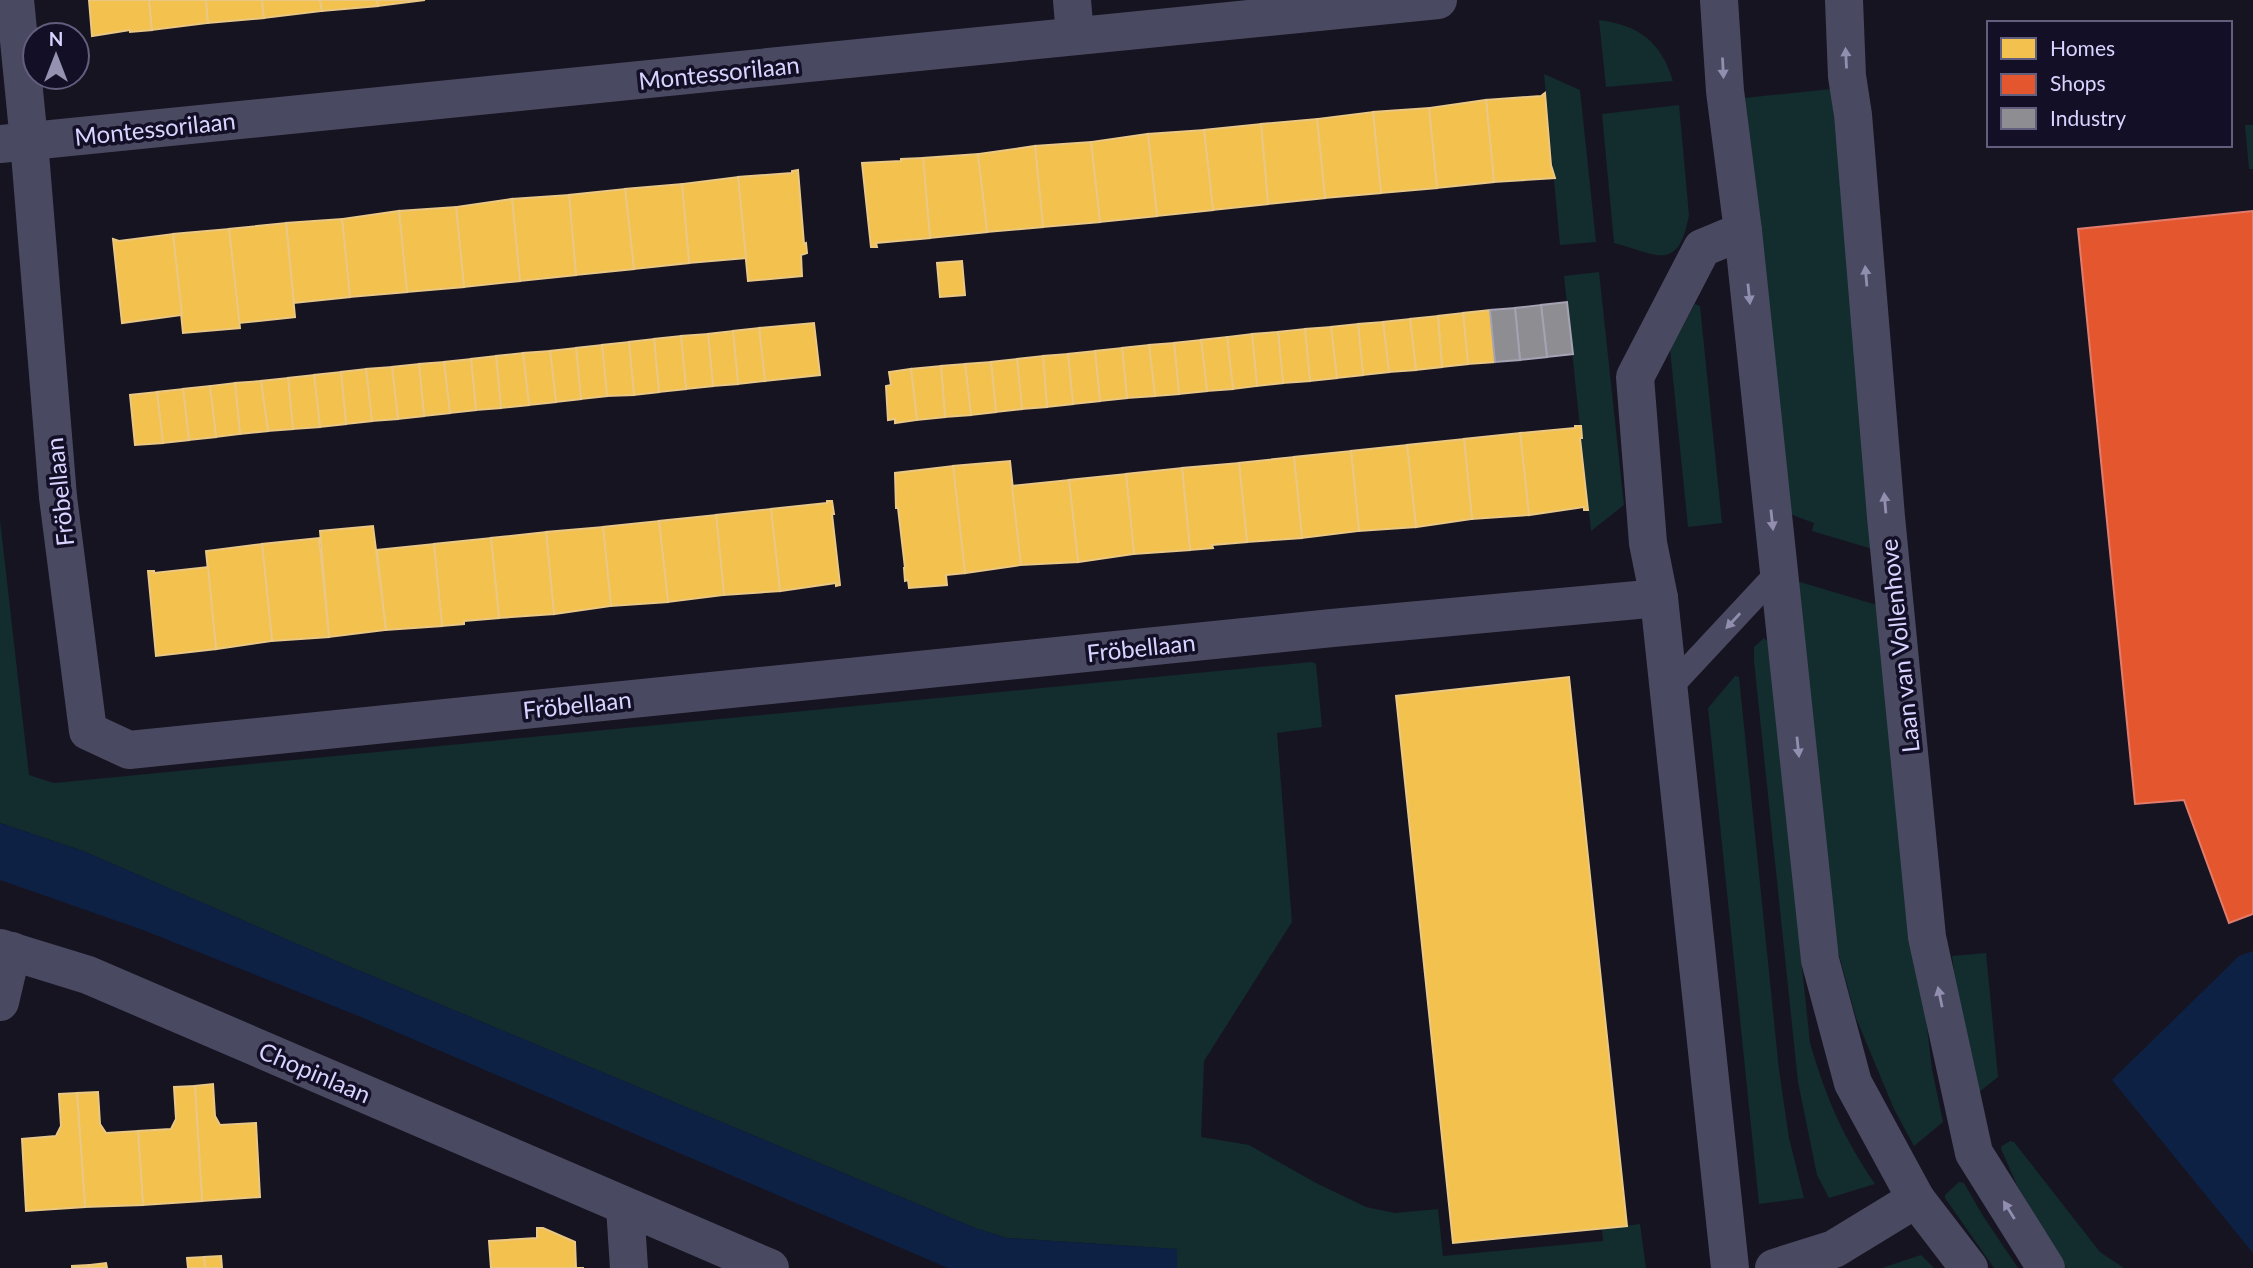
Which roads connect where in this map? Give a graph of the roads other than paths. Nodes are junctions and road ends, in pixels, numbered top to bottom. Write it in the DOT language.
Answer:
graph roads {
  1 [pos="15,0"];
  2 [pos="1438,0"];
  3 [pos="1719,0"];
  4 [pos="1843,0"];
  5 [pos="1073,18"];
  6 [pos="15,142"];
  7 [pos="1743,231"];
  8 [pos="1779,571"];
  9 [pos="1659,597"];
  10 [pos="1668,690"];
  11 [pos="6,950"];
  12 [pos="0,1002"];
  13 [pos="1916,1199"];
  14 [pos="625,1208"];
  15 [pos="629,1268"];
  16 [pos="770,1268"];
  17 [pos="1730,1268"];
  18 [pos="1774,1268"];
  19 [pos="1969,1268"];
  20 [pos="2046,1268"];
  1 -- 6 [label="street"];
  2 -- 5 [label="street, Montessorilaan"];
  3 -- 7 [label="street, one-way"];
  20 -- 4 [label="street, Laan van Vollenhove, one-way"];
  5 -- 6 [label="street, Montessorilaan"];
  6 -- 9 [label="street, Fröbellaan"];
  7 -- 8 [label="street, one-way"];
  7 -- 9 [label="street"];
  8 -- 10 [label="lane, one-way"];
  8 -- 13 [label="street, one-way"];
  9 -- 10 [label="street"];
  10 -- 17 [label="street"];
  11 -- 12 [label="street"];
  11 -- 14 [label="street, Chopinlaan"];
  13 -- 18 [label="street"];
  13 -- 19 [label="street"];
  14 -- 15 [label="street"];
  14 -- 16 [label="street, Chopinlaan"];
}
